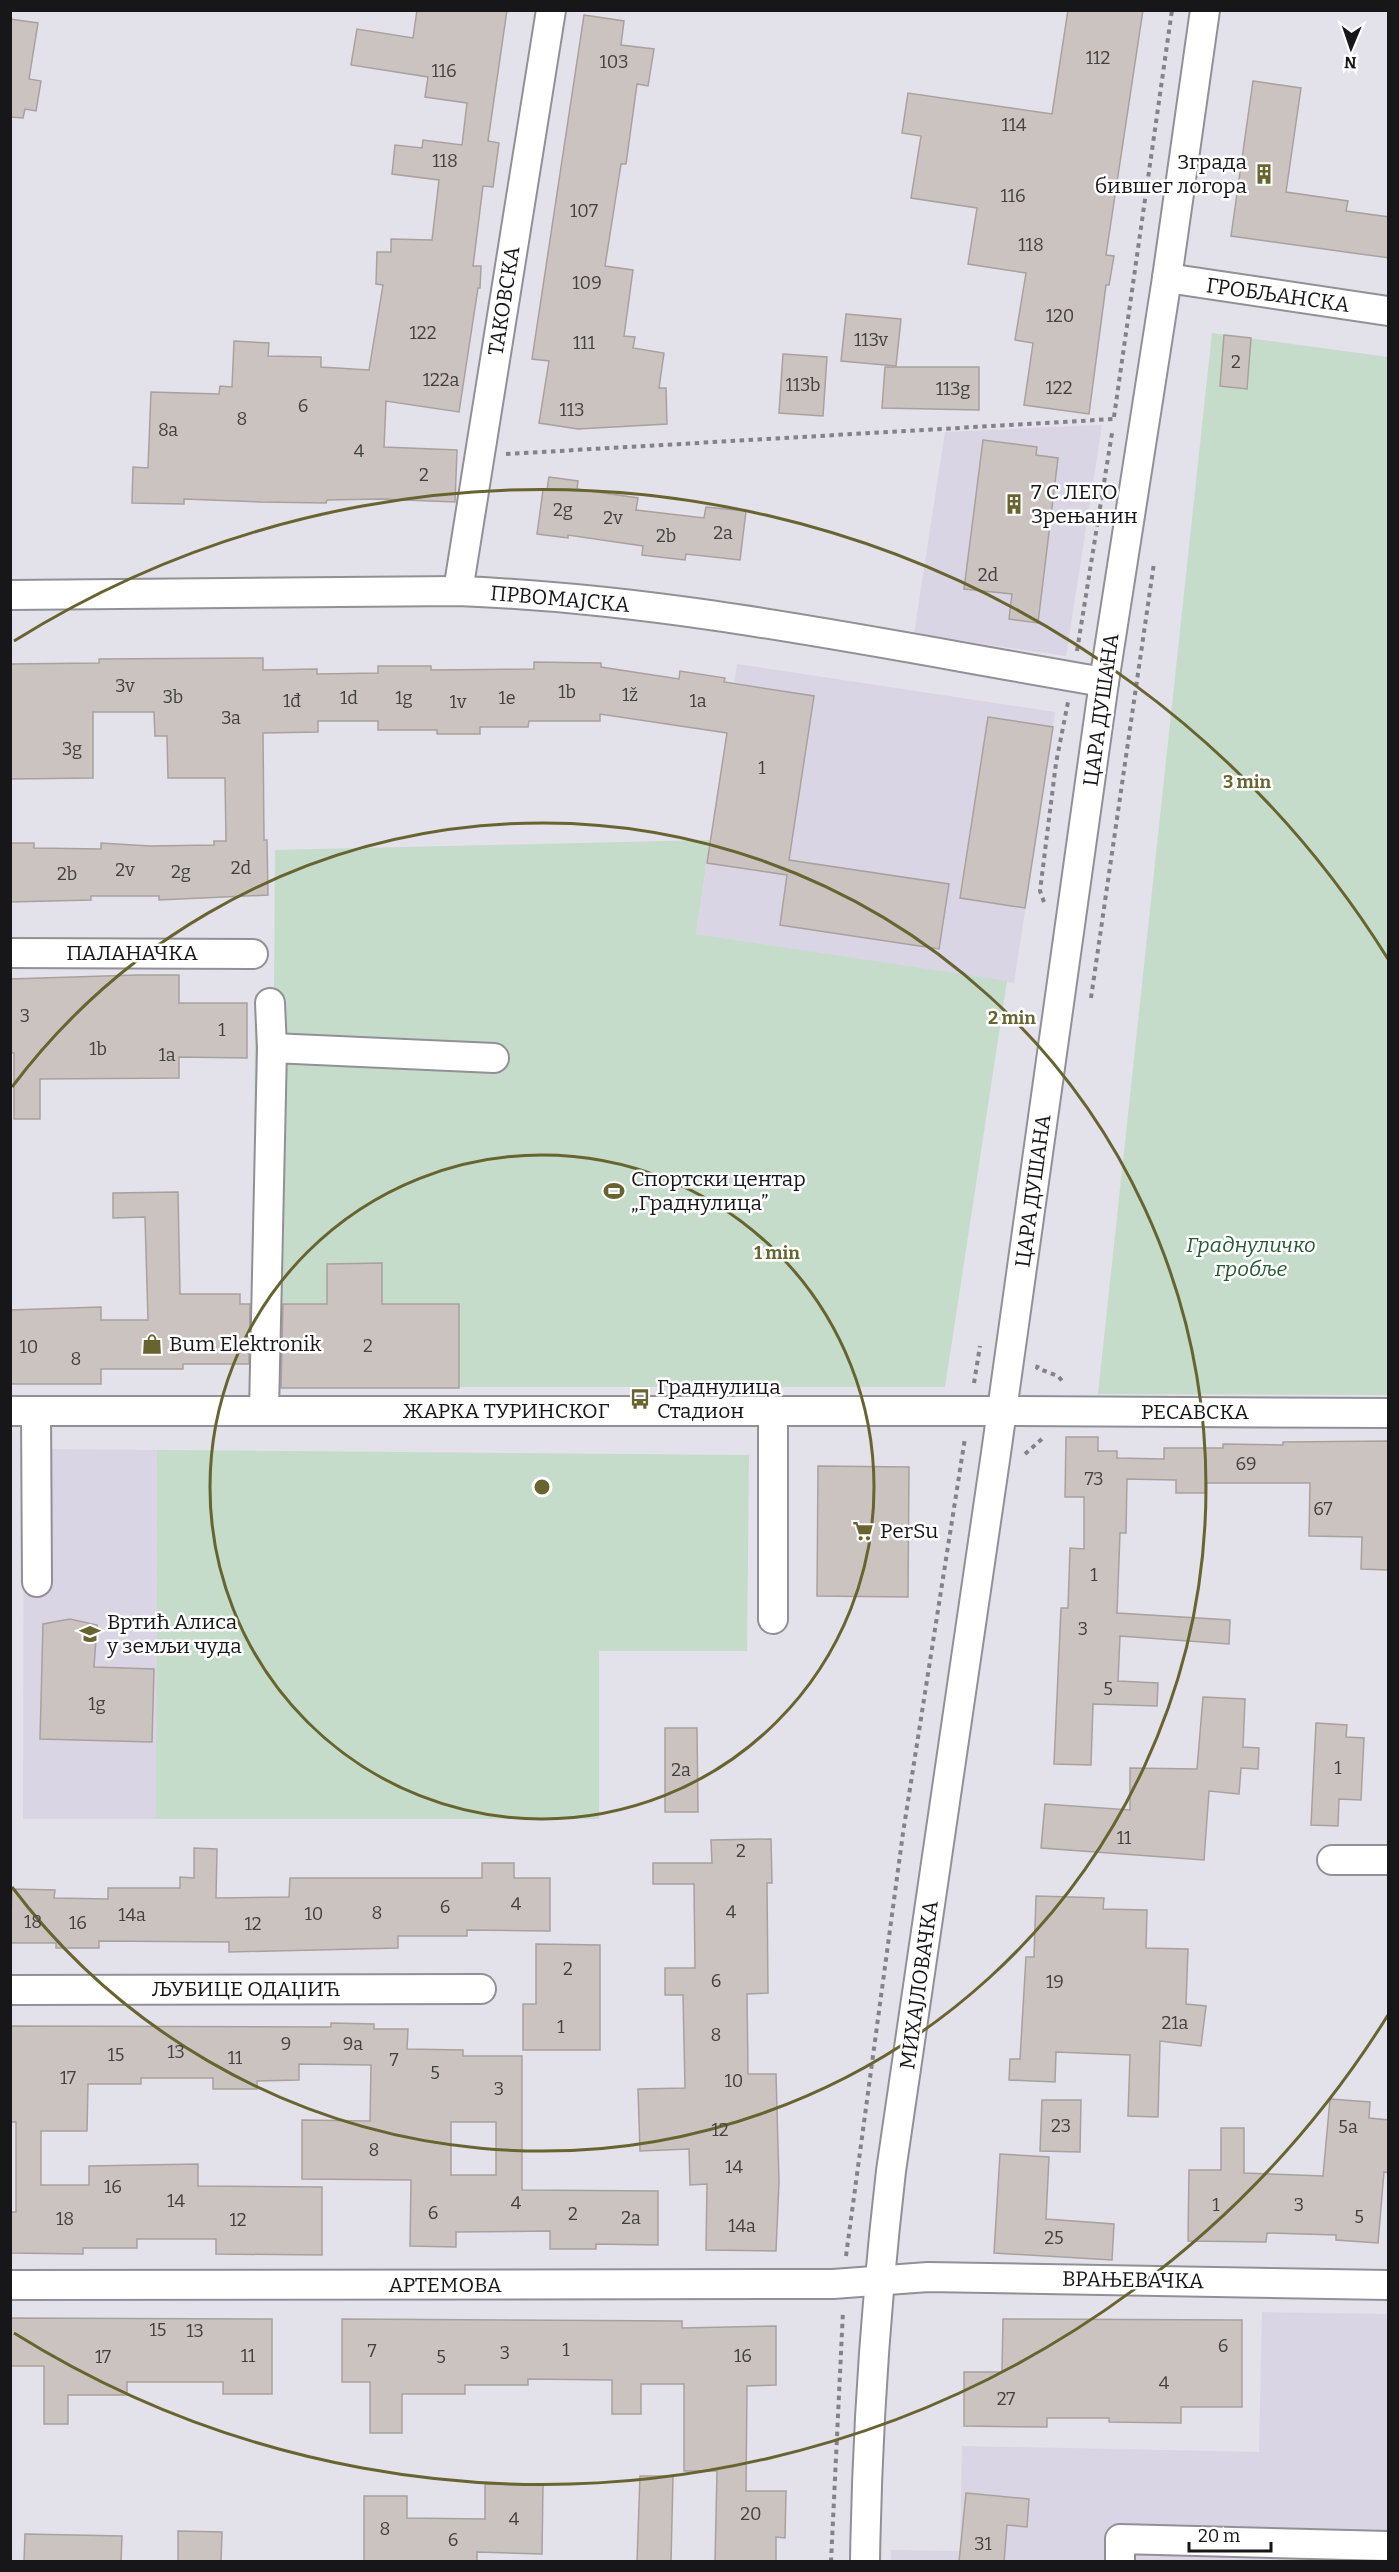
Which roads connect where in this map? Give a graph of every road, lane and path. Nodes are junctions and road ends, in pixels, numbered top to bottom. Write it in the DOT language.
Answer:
graph roads {
  1 [pos="551,10"];
  2 [pos="1205,10"];
  3 [pos="1167,278"];
  4 [pos="1389,311"];
  5 [pos="1114,419"];
  6 [pos="479,455"];
  7 [pos="1155,551"];
  8 [pos="458,591"];
  9 [pos="10,595"];
  10 [pos="1104,682"];
  11 [pos="10,953"];
  12 [pos="254,954"];
  13 [pos="1090,1001"];
  14 [pos="270,1004"];
  15 [pos="272,1048"];
  16 [pos="494,1058"];
  17 [pos="1039,1356"];
  18 [pos="1065,1390"];
  19 [pos="773,1410"];
  20 [pos="1002,1410"];
  21 [pos="23,1411"];
  22 [pos="264,1411"];
  23 [pos="1389,1413"];
  24 [pos="37,1582"];
  25 [pos="773,1619"];
  26 [pos="1332,1860"];
  27 [pos="1389,1860"];
  28 [pos="481,1989"];
  29 [pos="10,1990"];
  30 [pos="878,2279"];
  31 [pos="10,2285"];
  32 [pos="1389,2285"];
  33 [pos="1389,2546"];
  34 [pos="865,2562"];
  35 [pos="1120,2562"];
  1 -- 6 [label="street, ТАКОВСКА"];
  2 -- 3 [label="street, ЦАРА ДУШАНА"];
  3 -- 4 [label="street, ГРОБЉАНСКА"];
  3 -- 10 [label="street, ЦАРА ДУШАНА"];
  5 -- 6 [label="path"];
  6 -- 8 [label="street, ТАКОВСКА"];
  7 -- 13 [label="path"];
  8 -- 9 [label="street, ПРВОМАЈСКА"];
  8 -- 10 [label="street, ПРВОМАЈСКА"];
  10 -- 20 [label="street, ЦАРА ДУШАНА"];
  11 -- 12 [label="street, ПАЛАНАЧКА"];
  14 -- 15 [label="street"];
  15 -- 16 [label="street"];
  15 -- 22 [label="street"];
  17 -- 18 [label="path"];
  19 -- 20 [label="street, ЖАРКА ТУРИНСКОГ"];
  19 -- 22 [label="street, ЖАРКА ТУРИНСКОГ"];
  19 -- 25 [label="street"];
  20 -- 23 [label="street, РЕСАВСКА"];
  20 -- 30 [label="street, МИХАЈЛОВАЧКА"];
  21 -- 22 [label="street, ЖАРКА ТУРИНСКОГ"];
  21 -- 24 [label="street"];
  26 -- 27 [label="street"];
  28 -- 29 [label="street, ЉУБИЦЕ ОДАЏИЋ"];
  30 -- 31 [label="street, АРТЕМОВА"];
  30 -- 32 [label="street, ВРАЊЕВАЧКА"];
  30 -- 34 [label="street, МИХАЈЛОВАЧКА"];
  33 -- 35 [label="street"];
}
